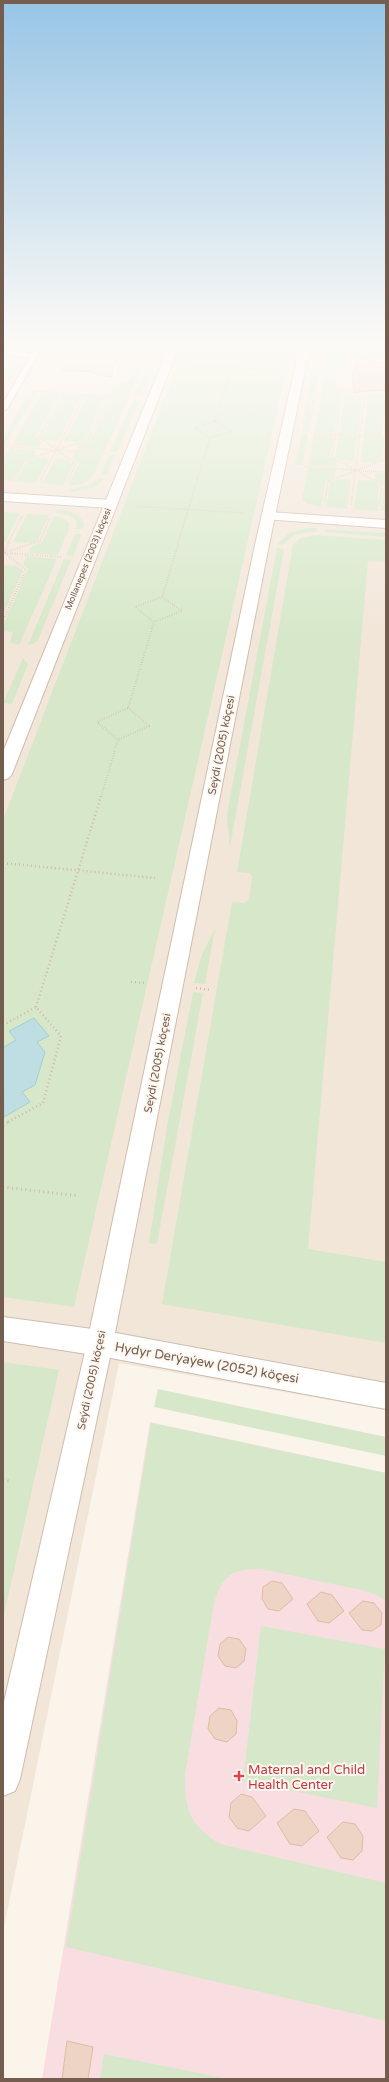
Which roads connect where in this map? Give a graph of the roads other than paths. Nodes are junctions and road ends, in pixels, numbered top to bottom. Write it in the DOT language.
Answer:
graph roads {
  1 [pos="135,443"];
  2 [pos="284,443"];
  3 [pos="3,497"];
  4 [pos="111,504"];
  5 [pos="268,516"];
  6 [pos="386,524"];
  7 [pos="3,774"];
  8 [pos="3,1330"];
  9 [pos="100,1343"];
  10 [pos="386,1396"];
  11 [pos="3,1779"];
  1 -- 4 [label="street, Mollanepes (2003) köçesi"];
  2 -- 5 [label="street, Seýdi (2005) köçesi"];
  3 -- 4 [label="street"];
  4 -- 7 [label="street, Mollanepes (2003) köçesi"];
  5 -- 6 [label="street"];
  5 -- 9 [label="street, Seýdi (2005) köçesi"];
  8 -- 9 [label="street, Hydyr Derýaýew (2052) köçesi"];
  9 -- 10 [label="street, Hydyr Derýaýew (2052) köçesi"];
  9 -- 11 [label="street, Seýdi (2005) köçesi"];
}
